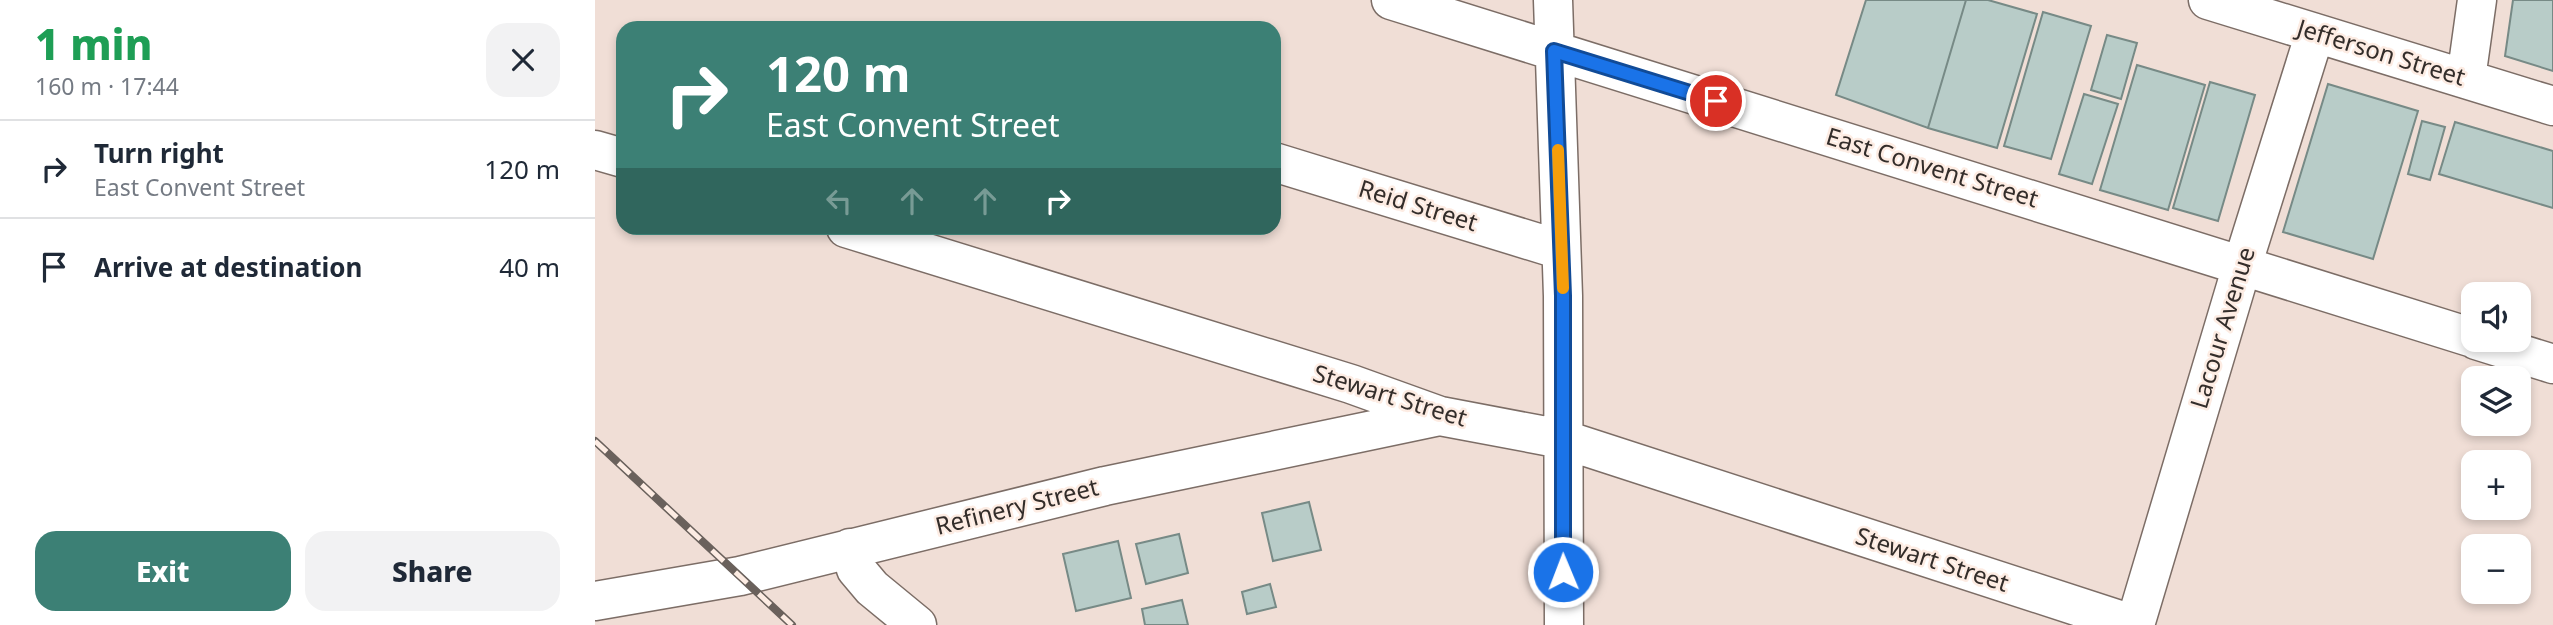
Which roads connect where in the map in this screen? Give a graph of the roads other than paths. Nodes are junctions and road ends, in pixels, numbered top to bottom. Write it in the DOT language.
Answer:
graph roads {
  1 [pos="1391,0"];
  2 [pos="1553,0"];
  3 [pos="2208,0"];
  4 [pos="2477,0"];
  5 [pos="2315,33"];
  6 [pos="1554,51"];
  7 [pos="2466,79"];
  8 [pos="2553,106"];
  9 [pos="595,150"];
  10 [pos="616,156"];
  11 [pos="1281,164"];
  12 [pos="869,235"];
  13 [pos="1562,250"];
  14 [pos="2242,266"];
  15 [pos="2461,335"];
  16 [pos="2515,352"];
  17 [pos="2553,364"];
  18 [pos="1440,416"];
  19 [pos="1562,439"];
  20 [pos="850,548"];
  21 [pos="595,601"];
  22 [pos="917,625"];
  23 [pos="1564,625"];
  24 [pos="2135,625"];
  1 -- 6 [label="street, East Convent Street"];
  2 -- 6 [label="street"];
  3 -- 5 [label="street, Jefferson Street"];
  4 -- 7 [label="street"];
  5 -- 7 [label="street, Jefferson Street"];
  5 -- 14 [label="street, Lacour Avenue"];
  6 -- 13 [label="street"];
  6 -- 14 [label="street, East Convent Street"];
  7 -- 8 [label="street, Jefferson Street"];
  9 -- 10 [label="street"];
  11 -- 13 [label="street, Reid Street"];
  12 -- 18 [label="street, Stewart Street"];
  13 -- 19 [label="street"];
  14 -- 15 [label="street, East Convent Street"];
  14 -- 24 [label="street, Lacour Avenue"];
  16 -- 17 [label="street, East Convent Street"];
  18 -- 19 [label="street, Stewart Street"];
  18 -- 20 [label="street, Refinery Street"];
  19 -- 23 [label="street"];
  19 -- 24 [label="street, Stewart Street"];
  20 -- 21 [label="street, Refinery Street"];
  20 -- 22 [label="street"];
}
